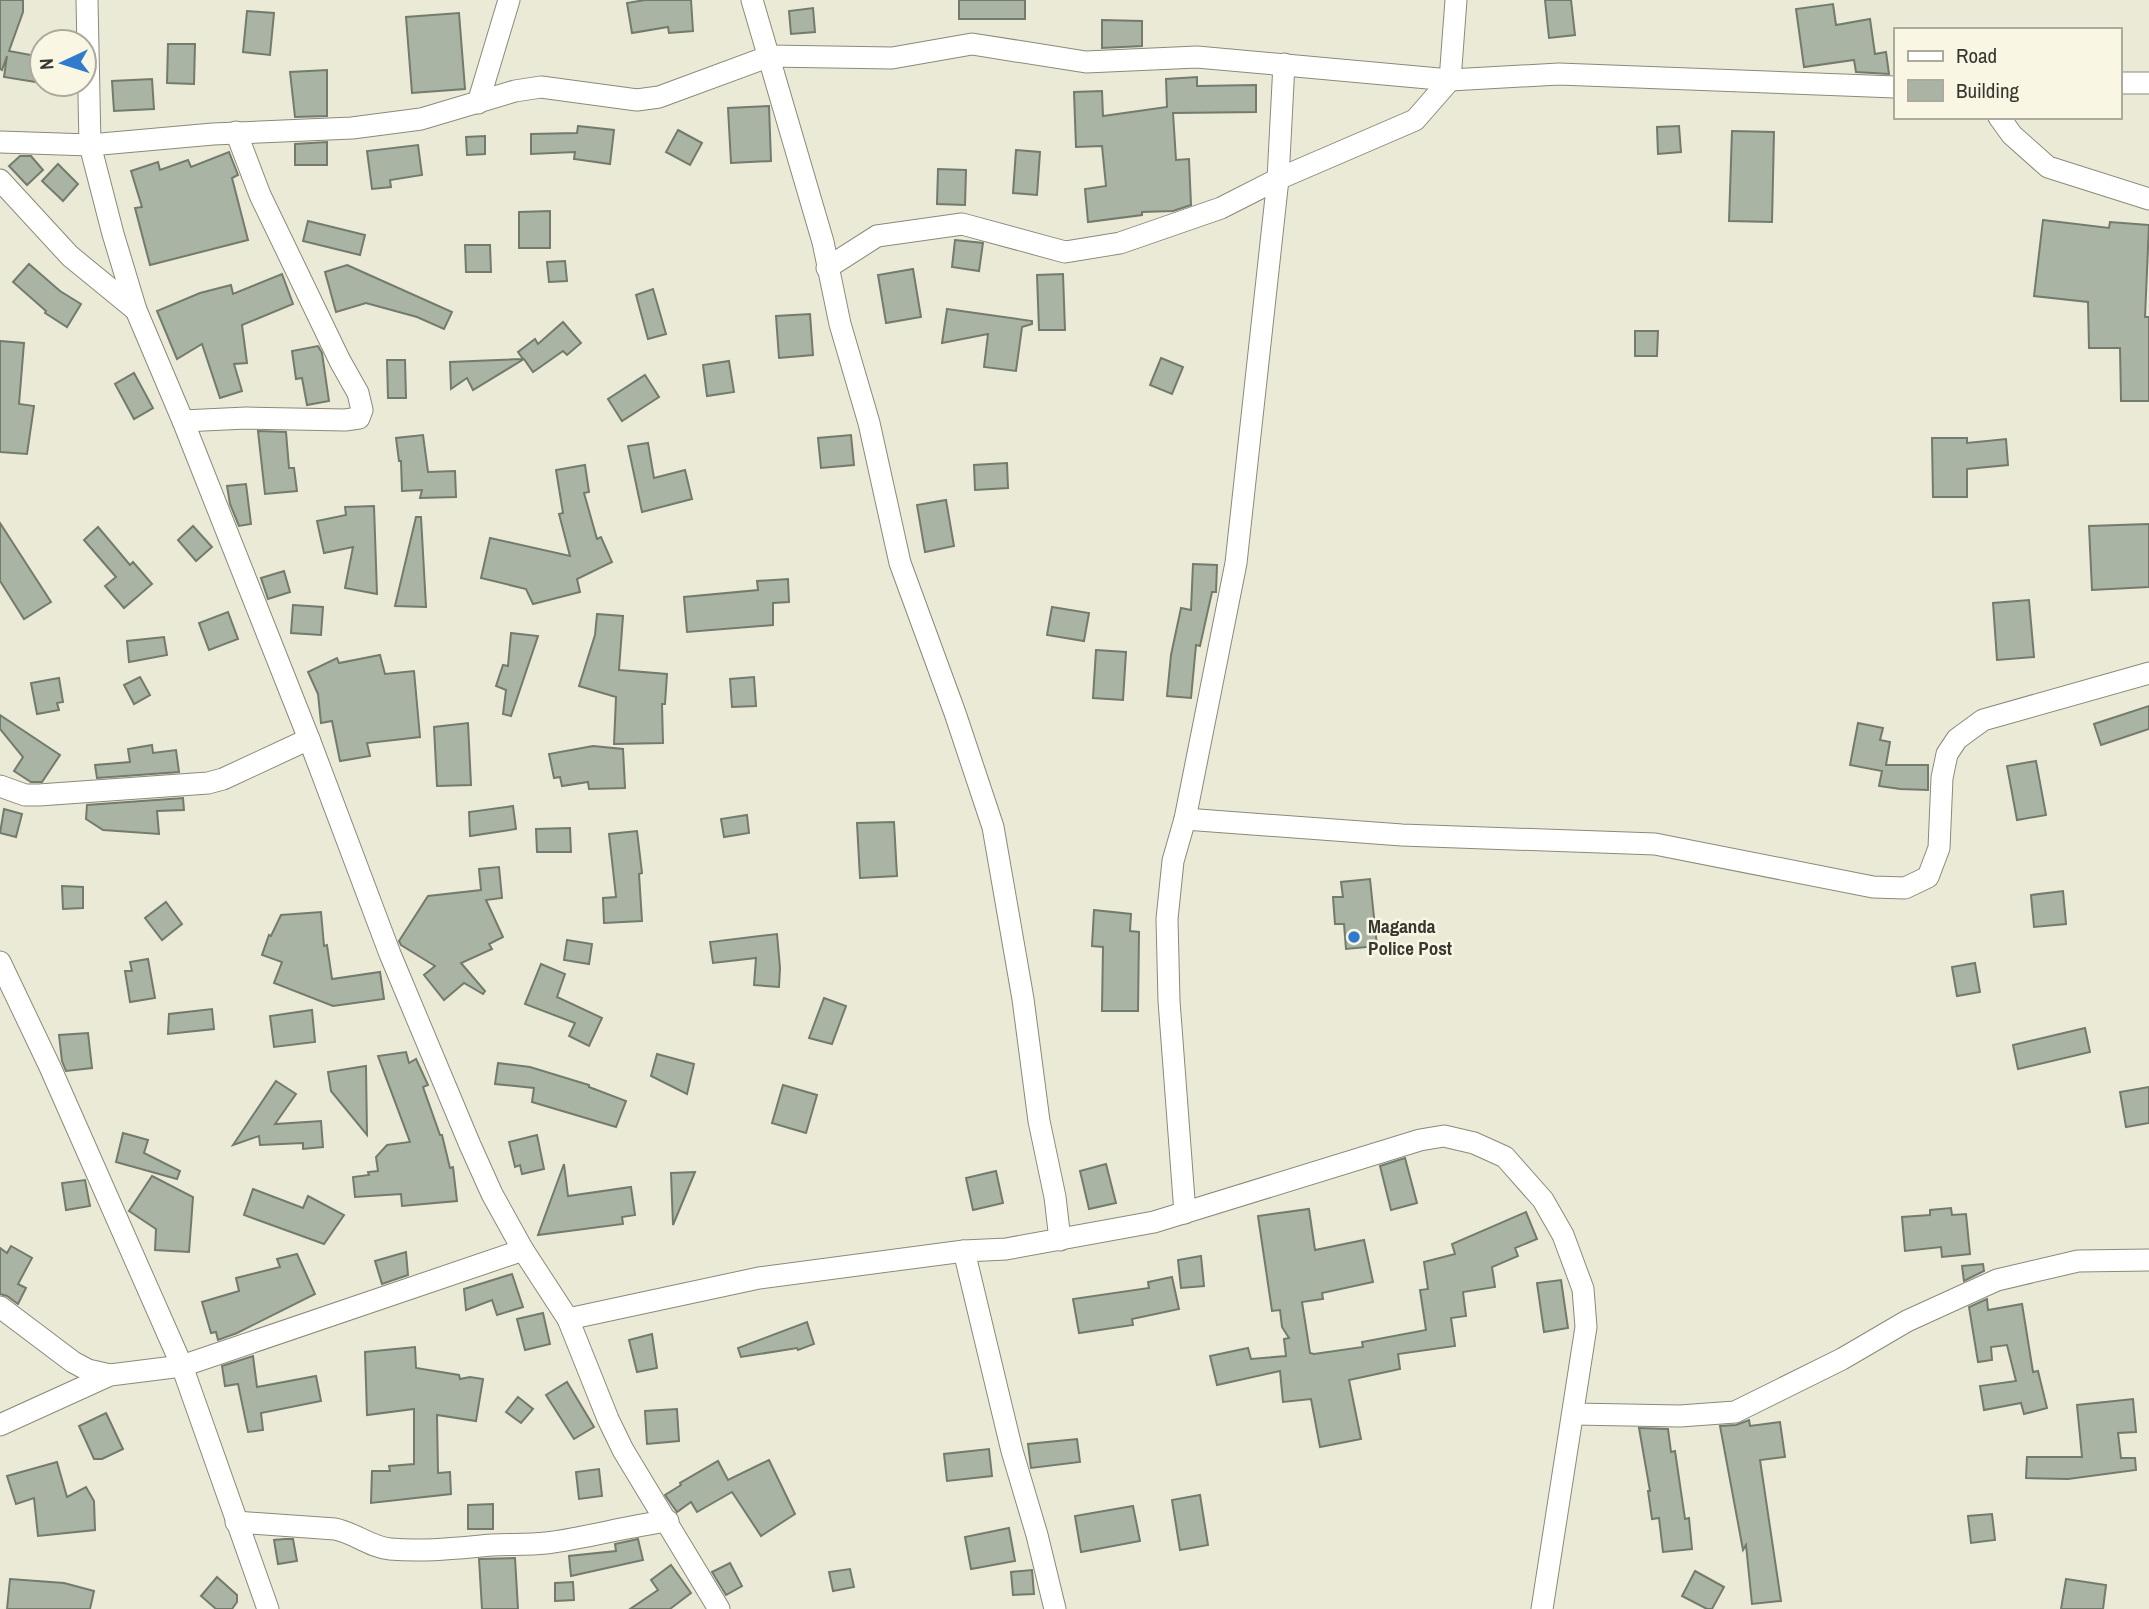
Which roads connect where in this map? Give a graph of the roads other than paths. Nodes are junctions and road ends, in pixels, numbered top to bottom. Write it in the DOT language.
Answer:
graph roads {
  1 [pos="87,0"];
  2 [pos="509,0"];
  3 [pos="752,0"];
  4 [pos="1457,0"];
  5 [pos="770,56"];
  6 [pos="1284,64"];
  7 [pos="1450,80"];
  8 [pos="2121,83"];
  9 [pos="2149,83"];
  10 [pos="1894,87"];
  11 [pos="478,103"];
  12 [pos="2000,119"];
  13 [pos="236,132"];
  14 [pos="0,142"];
  15 [pos="90,145"];
  16 [pos="1278,178"];
  17 [pos="0,180"];
  18 [pos="2149,199"];
  19 [pos="827,268"];
  20 [pos="135,310"];
  21 [pos="183,421"];
  22 [pos="2149,673"];
  23 [pos="309,740"];
  24 [pos="0,786"];
  25 [pos="1185,819"];
  26 [pos="0,962"];
  27 [pos="1185,1213"];
  28 [pos="1060,1240"];
  29 [pos="523,1250"];
  30 [pos="964,1251"];
  31 [pos="2149,1260"];
  32 [pos="0,1307"];
  33 [pos="568,1319"];
  34 [pos="182,1366"];
  35 [pos="110,1375"];
  36 [pos="1574,1415"];
  37 [pos="0,1425"];
  38 [pos="668,1521"];
  39 [pos="236,1522"];
  40 [pos="717,1608"];
  41 [pos="268,1609"];
  42 [pos="1055,1609"];
  43 [pos="1542,1609"];
  1 -- 15 [label="street"];
  2 -- 11 [label="street"];
  3 -- 5 [label="street"];
  4 -- 7 [label="street"];
  5 -- 6 [label="street"];
  5 -- 11 [label="street"];
  5 -- 19 [label="street"];
  6 -- 7 [label="street"];
  6 -- 16 [label="street"];
  7 -- 10 [label="street"];
  7 -- 16 [label="street"];
  8 -- 9 [label="street"];
  11 -- 13 [label="street"];
  12 -- 18 [label="street"];
  13 -- 15 [label="street"];
  13 -- 21 [label="street"];
  14 -- 15 [label="street"];
  15 -- 20 [label="street"];
  16 -- 19 [label="street"];
  16 -- 25 [label="street"];
  17 -- 20 [label="street"];
  19 -- 28 [label="street"];
  20 -- 21 [label="street"];
  21 -- 23 [label="street"];
  22 -- 25 [label="street"];
  23 -- 24 [label="street"];
  23 -- 29 [label="street"];
  25 -- 27 [label="street"];
  26 -- 34 [label="street"];
  27 -- 28 [label="street"];
  27 -- 36 [label="street"];
  28 -- 30 [label="street"];
  29 -- 33 [label="street"];
  29 -- 34 [label="street"];
  30 -- 33 [label="street"];
  30 -- 42 [label="street"];
  31 -- 36 [label="street"];
  32 -- 35 [label="street"];
  33 -- 38 [label="street"];
  34 -- 35 [label="street"];
  34 -- 39 [label="street"];
  35 -- 37 [label="street"];
  36 -- 43 [label="street"];
  38 -- 39 [label="street"];
  38 -- 40 [label="street"];
  39 -- 41 [label="street"];
}
